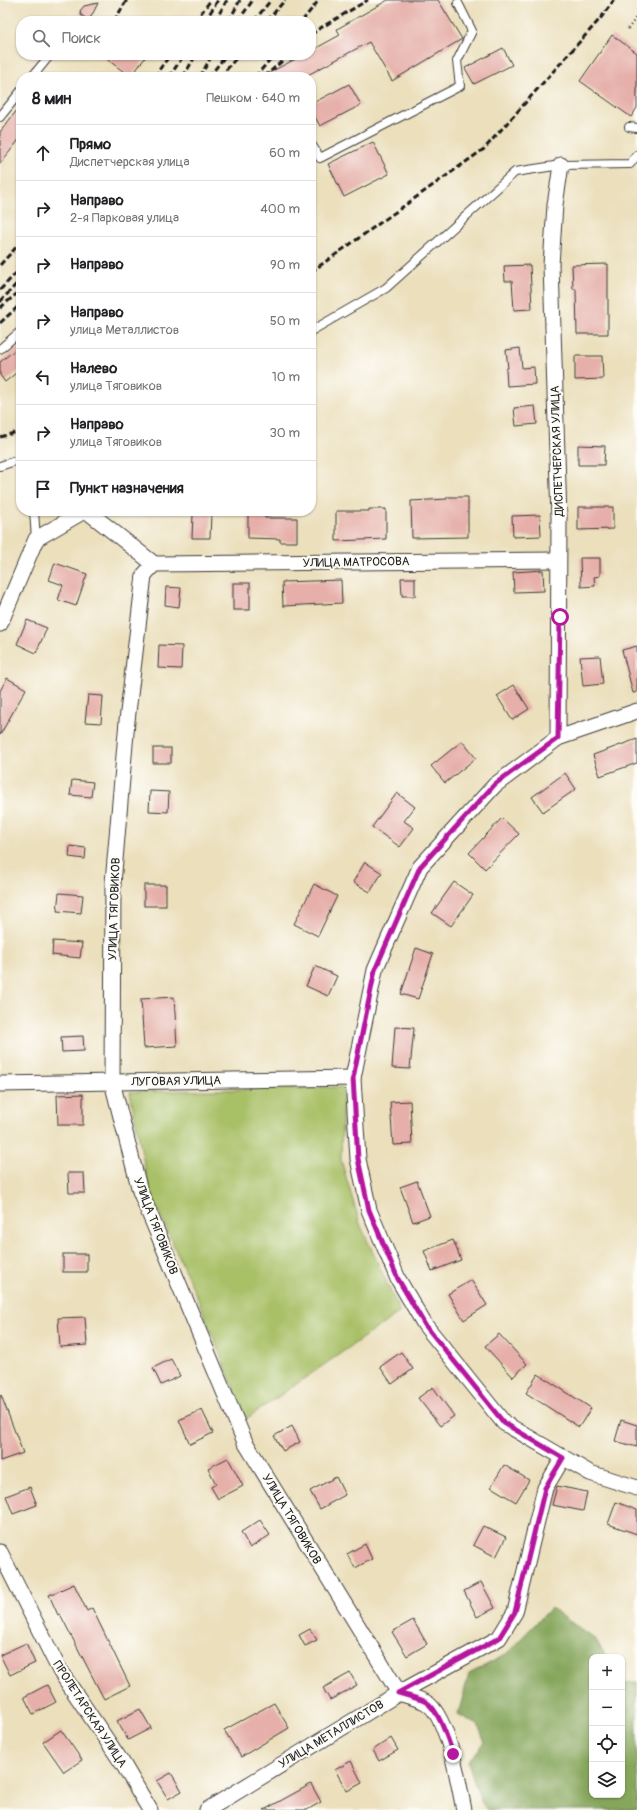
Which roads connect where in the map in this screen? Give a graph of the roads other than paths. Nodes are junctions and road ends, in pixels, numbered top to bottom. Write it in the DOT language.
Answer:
graph roads {
  1 [pos="458,3"];
  2 [pos="46,60"];
  3 [pos="36,72"];
  4 [pos="16,97"];
  5 [pos="0,117"];
  6 [pos="316,152"];
  7 [pos="637,155"];
  8 [pos="561,165"];
  9 [pos="316,328"];
  10 [pos="16,335"];
  11 [pos="0,349"];
  12 [pos="16,461"];
  13 [pos="0,466"];
  14 [pos="34,516"];
  15 [pos="77,516"];
  16 [pos="92,516"];
  17 [pos="36,539"];
  18 [pos="558,560"];
  19 [pos="154,564"];
  20 [pos="0,624"];
  21 [pos="637,711"];
  22 [pos="558,738"];
  23 [pos="353,1078"];
  24 [pos="112,1082"];
  25 [pos="0,1084"];
  26 [pos="563,1458"];
  27 [pos="637,1488"];
  28 [pos="0,1552"];
  29 [pos="398,1693"];
  30 [pos="150,1810"];
  31 [pos="207,1810"];
  32 [pos="464,1810"];
  1 -- 6 [label="lane"];
  2 -- 3 [label="lane"];
  4 -- 5 [label="lane"];
  7 -- 8 [label="lane"];
  8 -- 9 [label="lane"];
  8 -- 18 [label="street, ДИСПЕТЧЕРСКАЯ УЛИЦА"];
  10 -- 11 [label="lane"];
  12 -- 13 [label="lane"];
  14 -- 17 [label="lane"];
  15 -- 17 [label="street"];
  16 -- 19 [label="street"];
  17 -- 20 [label="street"];
  18 -- 19 [label="street, УЛИЦА МАТРОСОВА"];
  18 -- 22 [label="street, ДИСПЕТЧЕРСКАЯ УЛИЦА"];
  19 -- 24 [label="street, УЛИЦА ТЯГОВИКОВ"];
  21 -- 22 [label="street"];
  22 -- 23 [label="street"];
  23 -- 24 [label="street, ЛУГОВАЯ УЛИЦА"];
  23 -- 26 [label="street"];
  24 -- 25 [label="street, ЛУГОВАЯ УЛИЦА"];
  24 -- 29 [label="street, УЛИЦА ТЯГОВИКОВ"];
  26 -- 27 [label="street"];
  26 -- 29 [label="street, УЛИЦА МЕТАЛЛИСТОВ"];
  28 -- 30 [label="street, ПРОЛЕТАРСКАЯ УЛИЦА"];
  29 -- 31 [label="street, УЛИЦА МЕТАЛЛИСТОВ"];
  29 -- 32 [label="street"];
}
